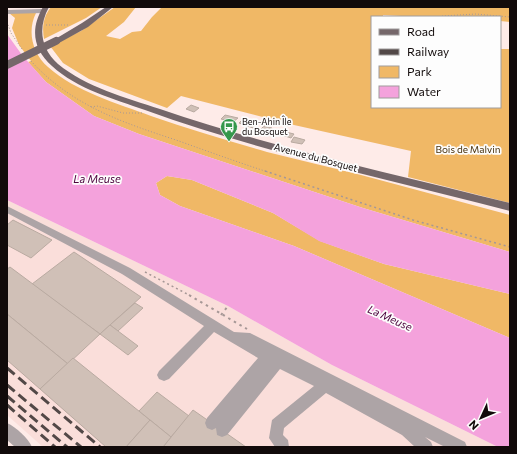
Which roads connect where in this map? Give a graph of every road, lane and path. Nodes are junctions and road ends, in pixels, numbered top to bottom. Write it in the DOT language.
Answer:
graph roads {
  1 [pos="106,7"];
  2 [pos="110,7"];
  3 [pos="45,9"];
  4 [pos="7,12"];
  5 [pos="442,16"];
  6 [pos="493,16"];
  7 [pos="7,22"];
  8 [pos="71,25"];
  9 [pos="38,26"];
  10 [pos="54,40"];
  11 [pos="24,52"];
  12 [pos="28,58"];
  13 [pos="7,64"];
  14 [pos="91,107"];
  15 [pos="153,110"];
  16 [pos="510,207"];
  17 [pos="7,209"];
  18 [pos="510,247"];
  19 [pos="139,269"];
  20 [pos="228,306"];
  21 [pos="221,315"];
  22 [pos="212,326"];
  23 [pos="248,329"];
  24 [pos="231,337"];
  25 [pos="273,359"];
  26 [pos="164,376"];
  27 [pos="325,385"];
  28 [pos="217,427"];
  29 [pos="7,430"];
  30 [pos="282,446"];
  31 [pos="25,447"];
  32 [pos="426,447"];
  33 [pos="460,447"];
  1 -- 10 [label="main road"];
  2 -- 10 [label="main road"];
  3 -- 4 [label="street"];
  3 -- 9 [label="main road, Avenue du Bosquet"];
  5 -- 6 [label="path"];
  7 -- 11 [label="path"];
  8 -- 9 [label="path"];
  9 -- 15 [label="main road, Avenue du Bosquet"];
  10 -- 13 [label="main road, bridge"];
  12 -- 14 [label="path"];
  14 -- 15 [label="path"];
  14 -- 18 [label="path"];
  15 -- 16 [label="main road, Avenue du Bosquet"];
  17 -- 22 [label="street"];
  19 -- 21 [label="path"];
  20 -- 21 [label="path"];
  21 -- 23 [label="path"];
  22 -- 24 [label="street"];
  22 -- 26 [label="street"];
  24 -- 25 [label="street"];
  24 -- 33 [label="street"];
  25 -- 27 [label="street"];
  25 -- 28 [label="street"];
  27 -- 30 [label="street"];
  27 -- 32 [label="street"];
  29 -- 31 [label="street"];
}
